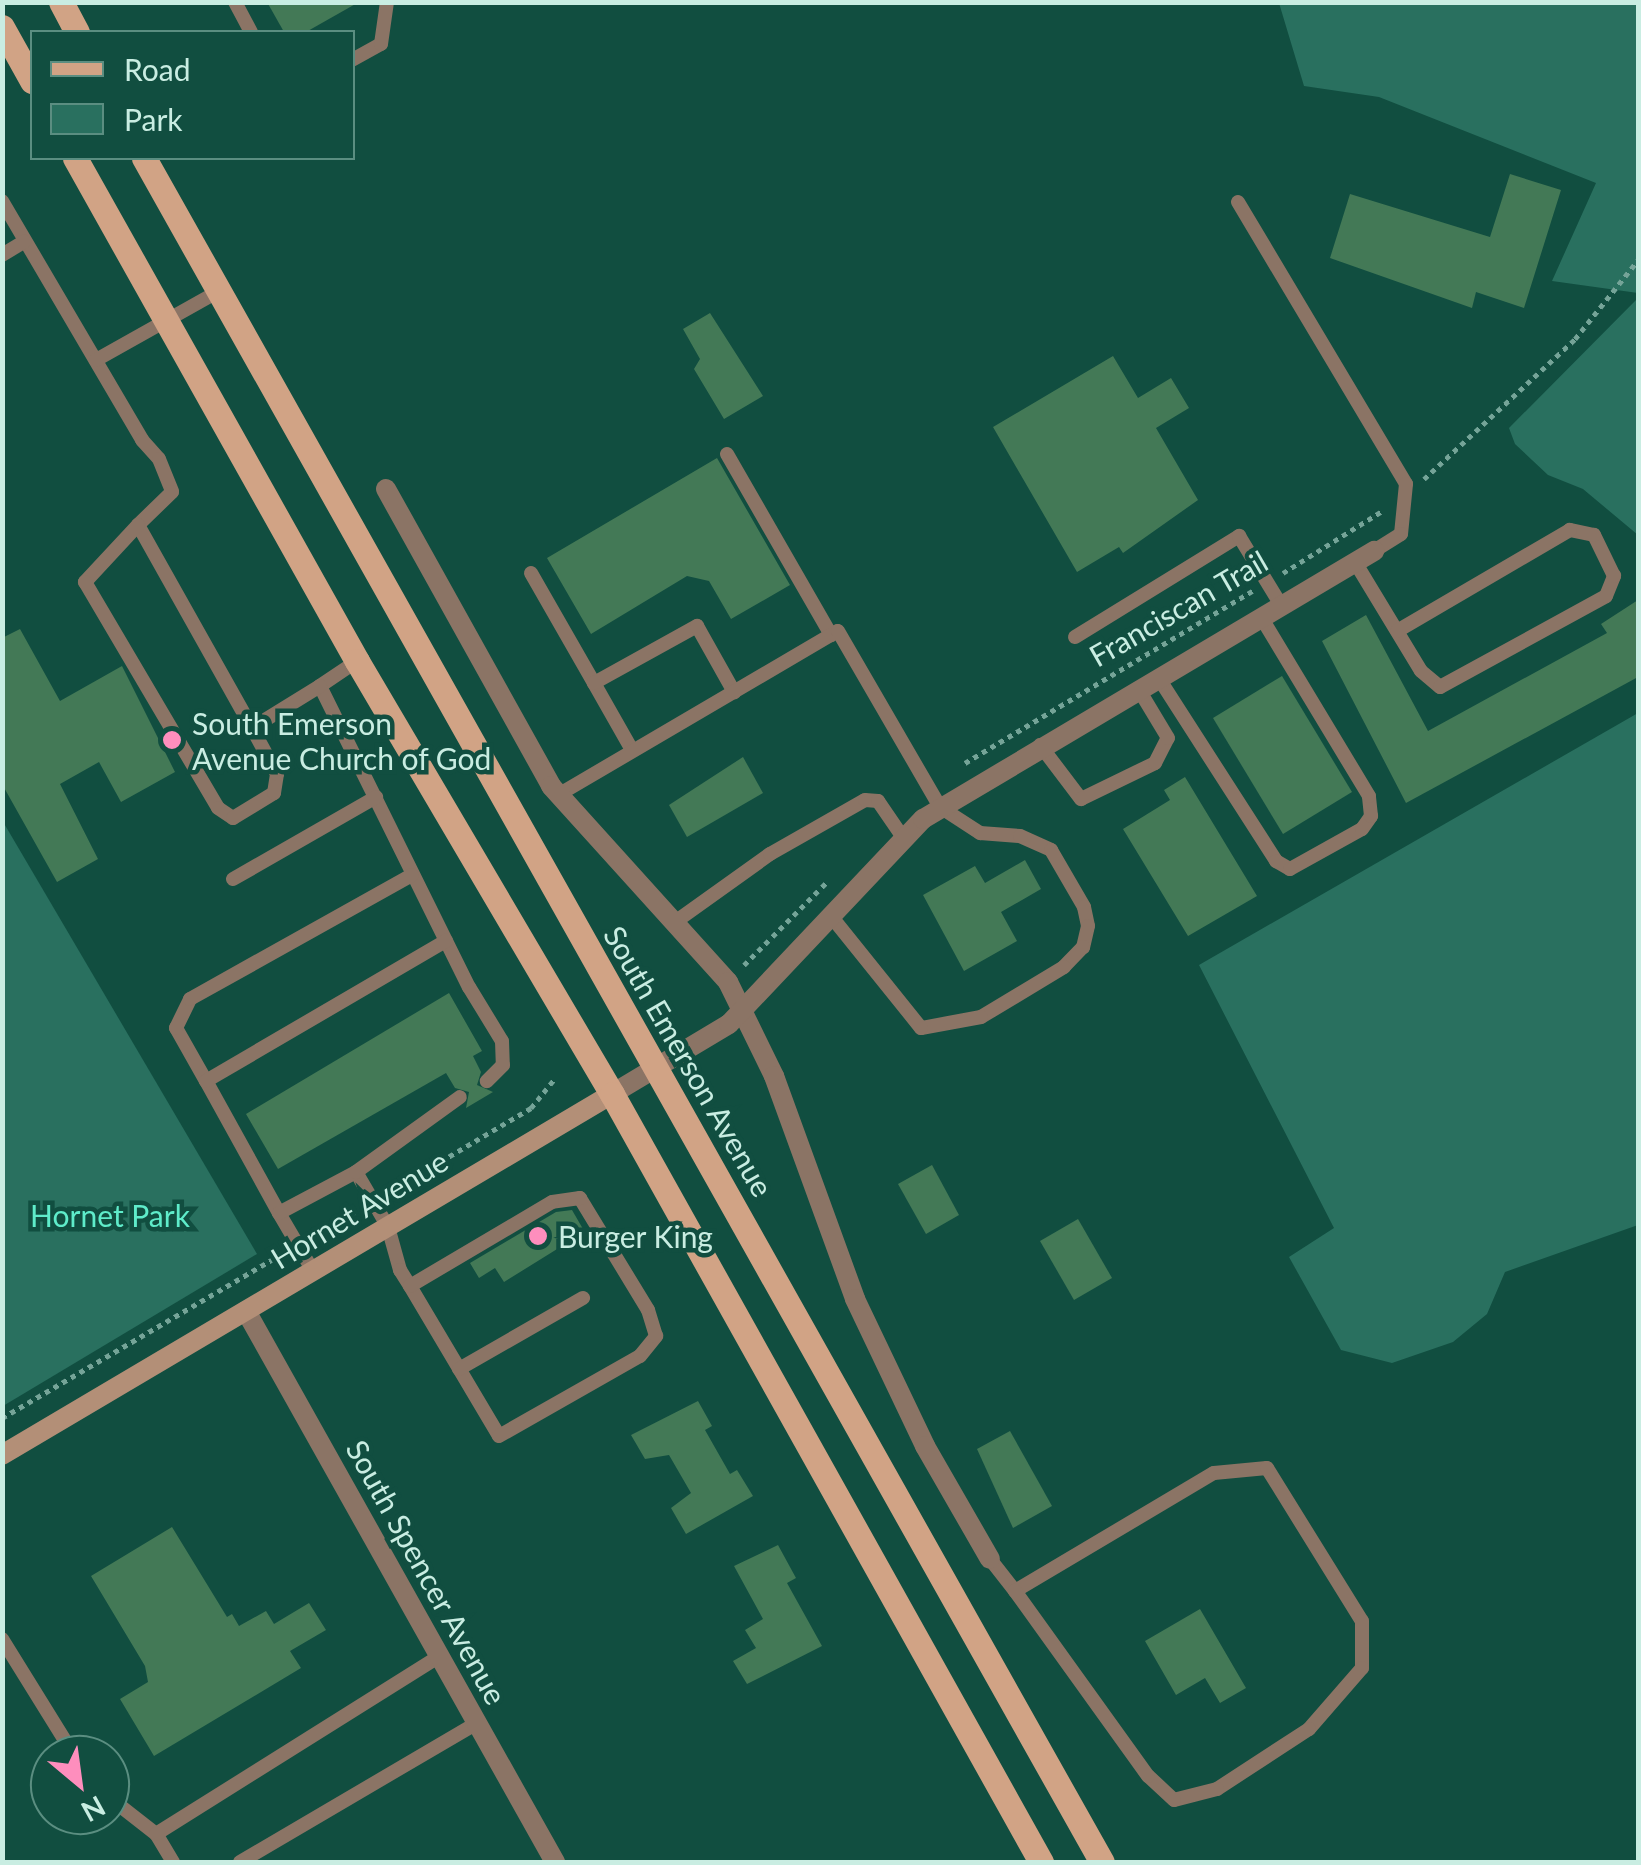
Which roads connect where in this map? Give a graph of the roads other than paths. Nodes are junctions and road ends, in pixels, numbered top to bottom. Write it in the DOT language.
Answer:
graph roads {
  1 [pos="61,2"];
  2 [pos="235,2"];
  3 [pos="387,2"];
  4 [pos="2,27"];
  5 [pos="76,30"];
  6 [pos="250,30"];
  7 [pos="355,58"];
  8 [pos="30,77"];
  9 [pos="77,160"];
  10 [pos="145,160"];
  11 [pos="2,201"];
  12 [pos="1238,202"];
  13 [pos="24,242"];
  14 [pos="2,254"];
  15 [pos="219,292"];
  16 [pos="167,321"];
  17 [pos="96,360"];
  18 [pos="727,454"];
  19 [pos="386,488"];
  20 [pos="138,525"];
  21 [pos="1374,551"];
  22 [pos="1355,562"];
  23 [pos="531,573"];
  24 [pos="1281,605"];
  25 [pos="1261,616"];
  26 [pos="1397,631"];
  27 [pos="831,635"];
  28 [pos="1076,637"];
  29 [pos="357,661"];
  30 [pos="1158,677"];
  31 [pos="594,683"];
  32 [pos="320,686"];
  33 [pos="1138,688"];
  34 [pos="734,692"];
  35 [pos="252,728"];
  36 [pos="1040,745"];
  37 [pos="632,750"];
  38 [pos="558,795"];
  39 [pos="376,797"];
  40 [pos="935,799"];
  41 [pos="902,836"];
  42 [pos="412,874"];
  43 [pos="233,879"];
  44 [pos="830,915"];
  45 [pos="675,922"];
  46 [pos="446,942"];
  47 [pos="742,1011"];
  48 [pos="656,1068"];
  49 [pos="206,1081"];
  50 [pos="487,1081"];
  51 [pos="612,1094"];
  52 [pos="460,1097"];
  53 [pos="356,1172"];
  54 [pos="279,1214"];
  55 [pos="388,1227"];
  56 [pos="313,1271"];
  57 [pos="410,1286"];
  58 [pos="583,1298"];
  59 [pos="246,1311"];
  60 [pos="459,1369"];
  61 [pos="2,1455"];
  62 [pos="990,1559"];
  63 [pos="1015,1591"];
  64 [pos="2,1639"];
  65 [pos="440,1656"];
  66 [pos="477,1723"];
  67 [pos="62,1735"];
  68 [pos="130,1814"];
  69 [pos="156,1834"];
  70 [pos="174,1862"];
  71 [pos="240,1862"];
  72 [pos="555,1862"];
  73 [pos="1041,1862"];
  74 [pos="1102,1862"];
  1 -- 5 [label="main road"];
  2 -- 6 [label="lane"];
  3 -- 7 [label="lane"];
  4 -- 8 [label="main road"];
  9 -- 16 [label="main road"];
  10 -- 15 [label="main road, South Emerson Avenue"];
  11 -- 13 [label="lane"];
  12 -- 21 [label="lane"];
  13 -- 14 [label="lane"];
  13 -- 17 [label="lane"];
  15 -- 16 [label="lane"];
  15 -- 48 [label="main road, South Emerson Avenue"];
  16 -- 17 [label="lane"];
  16 -- 29 [label="main road"];
  17 -- 20 [label="lane"];
  18 -- 27 [label="lane"];
  19 -- 38 [label="street, South Emerson Avenue"];
  20 -- 35 [label="lane"];
  20 -- 35 [label="lane"];
  21 -- 22 [label="street"];
  22 -- 24 [label="street"];
  22 -- 26 [label="lane"];
  23 -- 31 [label="lane"];
  24 -- 25 [label="street"];
  24 -- 28 [label="lane"];
  25 -- 30 [label="street"];
  25 -- 30 [label="lane"];
  26 -- 26 [label="lane"];
  27 -- 34 [label="lane"];
  27 -- 40 [label="lane"];
  29 -- 32 [label="lane"];
  29 -- 51 [label="main road"];
  30 -- 33 [label="street"];
  31 -- 34 [label="lane"];
  31 -- 37 [label="lane"];
  32 -- 35 [label="lane"];
  32 -- 39 [label="lane"];
  33 -- 36 [label="street"];
  33 -- 36 [label="lane"];
  34 -- 37 [label="lane"];
  36 -- 40 [label="street"];
  37 -- 38 [label="lane"];
  38 -- 45 [label="street, South Emerson Avenue"];
  39 -- 42 [label="lane"];
  39 -- 43 [label="lane"];
  40 -- 41 [label="street"];
  40 -- 44 [label="lane"];
  41 -- 44 [label="street"];
  41 -- 45 [label="lane"];
  42 -- 46 [label="lane"];
  42 -- 49 [label="lane"];
  44 -- 47 [label="street, Hornet Avenue"];
  45 -- 47 [label="street, South Emerson Avenue"];
  46 -- 49 [label="lane"];
  46 -- 50 [label="lane"];
  47 -- 48 [label="street, Hornet Avenue"];
  47 -- 62 [label="street, South Emerson Avenue"];
  48 -- 51 [label="street, Hornet Avenue"];
  48 -- 74 [label="main road, South Emerson Avenue"];
  49 -- 54 [label="lane"];
  51 -- 55 [label="street, Hornet Avenue"];
  51 -- 73 [label="main road"];
  52 -- 53 [label="lane"];
  53 -- 54 [label="lane"];
  53 -- 55 [label="lane"];
  54 -- 56 [label="lane"];
  55 -- 56 [label="street, Hornet Avenue"];
  55 -- 57 [label="lane"];
  56 -- 59 [label="street, Hornet Avenue"];
  57 -- 60 [label="lane"];
  57 -- 60 [label="lane"];
  58 -- 60 [label="lane"];
  59 -- 61 [label="street, Hornet Avenue"];
  59 -- 65 [label="street, South Spencer Avenue"];
  62 -- 63 [label="lane"];
  63 -- 63 [label="lane"];
  64 -- 67 [label="lane"];
  65 -- 66 [label="street, South Spencer Avenue"];
  65 -- 69 [label="lane"];
  66 -- 71 [label="lane"];
  66 -- 72 [label="street, South Spencer Avenue"];
  68 -- 69 [label="lane"];
  69 -- 70 [label="lane"];
}
